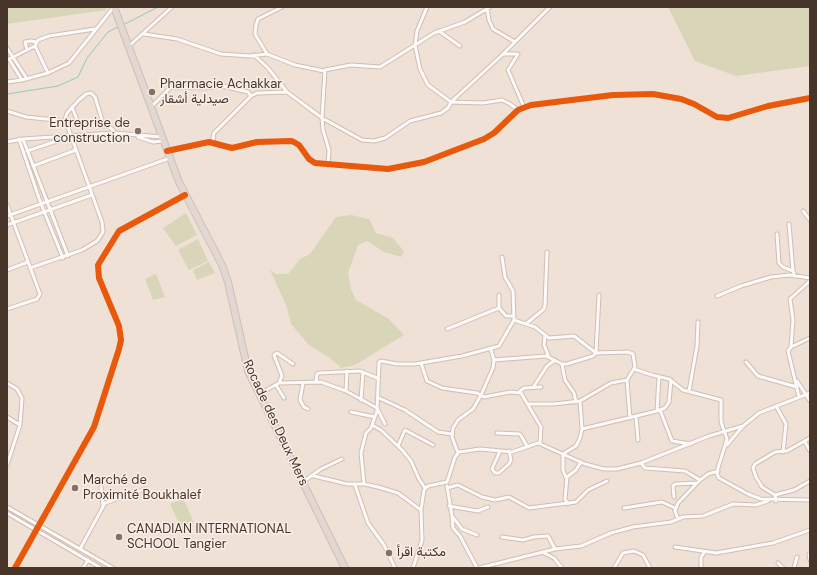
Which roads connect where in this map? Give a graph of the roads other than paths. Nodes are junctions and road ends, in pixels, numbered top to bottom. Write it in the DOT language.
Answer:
graph roads {
  1 [pos="114,7"];
  2 [pos="172,7"];
  3 [pos="282,7"];
  4 [pos="422,7"];
  5 [pos="427,7"];
  6 [pos="550,7"];
  7 [pos="488,8"];
  8 [pos="424,11"];
  9 [pos="96,29"];
  10 [pos="439,30"];
  11 [pos="144,34"];
  12 [pos="36,42"];
  13 [pos="514,42"];
  14 [pos="415,45"];
  15 [pos="35,46"];
  16 [pos="129,46"];
  17 [pos="460,46"];
  18 [pos="7,48"];
  19 [pos="27,50"];
  20 [pos="267,54"];
  21 [pos="504,54"];
  22 [pos="7,55"];
  23 [pos="254,55"];
  24 [pos="14,56"];
  25 [pos="9,59"];
  26 [pos="324,70"];
  27 [pos="48,73"];
  28 [pos="27,79"];
  29 [pos="22,80"];
  30 [pos="7,82"];
  31 [pos="287,92"];
  32 [pos="251,96"];
  33 [pos="810,98"];
  34 [pos="451,102"];
  35 [pos="150,105"];
  36 [pos="72,107"];
  37 [pos="524,107"];
  38 [pos="518,110"];
  39 [pos="7,111"];
  40 [pos="322,118"];
  41 [pos="65,121"];
  42 [pos="104,126"];
  43 [pos="114,133"];
  44 [pos="71,136"];
  45 [pos="66,137"];
  46 [pos="19,139"];
  47 [pos="23,139"];
  48 [pos="163,139"];
  49 [pos="7,142"];
  50 [pos="214,143"];
  51 [pos="76,150"];
  52 [pos="27,151"];
  53 [pos="167,151"];
  54 [pos="170,158"];
  55 [pos="328,165"];
  56 [pos="33,166"];
  57 [pos="89,187"];
  58 [pos="185,194"];
  59 [pos="92,195"];
  60 [pos="46,203"];
  61 [pos="41,204"];
  62 [pos="7,205"];
  63 [pos="50,210"];
  64 [pos="45,212"];
  65 [pos="803,212"];
  66 [pos="9,216"];
  67 [pos="810,220"];
  68 [pos="14,222"];
  69 [pos="789,224"];
  70 [pos="7,225"];
  71 [pos="777,234"];
  72 [pos="547,252"];
  73 [pos="68,256"];
  74 [pos="502,257"];
  75 [pos="63,258"];
  76 [pos="28,262"];
  77 [pos="30,268"];
  78 [pos="7,270"];
  79 [pos="793,270"];
  80 [pos="795,276"];
  81 [pos="810,278"];
  82 [pos="810,281"];
  83 [pos="499,295"];
  84 [pos="599,295"];
  85 [pos="718,296"];
  86 [pos="499,308"];
  87 [pos="7,309"];
  88 [pos="514,316"];
  89 [pos="514,320"];
  90 [pos="698,322"];
  91 [pos="527,323"];
  92 [pos="447,329"];
  93 [pos="545,336"];
  94 [pos="810,338"];
  95 [pos="791,347"];
  96 [pos="491,350"];
  97 [pos="596,353"];
  98 [pos="550,357"];
  99 [pos="494,360"];
  100 [pos="555,360"];
  101 [pos="746,362"];
  102 [pos="421,363"];
  103 [pos="293,364"];
  104 [pos="562,364"];
  105 [pos="634,369"];
  106 [pos="347,371"];
  107 [pos="363,372"];
  108 [pos="659,377"];
  109 [pos="377,378"];
  110 [pos="627,380"];
  111 [pos="671,380"];
  112 [pos="796,380"];
  113 [pos="316,382"];
  114 [pos="7,383"];
  115 [pos="303,383"];
  116 [pos="278,384"];
  117 [pos="534,386"];
  118 [pos="541,387"];
  119 [pos="797,387"];
  120 [pos="346,391"];
  121 [pos="689,391"];
  122 [pos="519,392"];
  123 [pos="259,394"];
  124 [pos="808,394"];
  125 [pos="481,395"];
  126 [pos="377,397"];
  127 [pos="799,397"];
  128 [pos="284,398"];
  129 [pos="361,400"];
  130 [pos="580,401"];
  131 [pos="810,401"];
  132 [pos="576,402"];
  133 [pos="528,404"];
  134 [pos="776,406"];
  135 [pos="377,408"];
  136 [pos="308,409"];
  137 [pos="658,411"];
  138 [pos="351,412"];
  139 [pos="7,417"];
  140 [pos="374,417"];
  141 [pos="636,417"];
  142 [pos="630,418"];
  143 [pos="384,424"];
  144 [pos="20,425"];
  145 [pos="372,425"];
  146 [pos="743,426"];
  147 [pos="582,429"];
  148 [pos="724,431"];
  149 [pos="497,433"];
  150 [pos="452,434"];
  151 [pos="810,438"];
  152 [pos="638,440"];
  153 [pos="805,442"];
  154 [pos="540,443"];
  155 [pos="692,444"];
  156 [pos="433,445"];
  157 [pos="726,445"];
  158 [pos="398,446"];
  159 [pos="527,446"];
  160 [pos="500,451"];
  161 [pos="810,451"];
  162 [pos="509,452"];
  163 [pos="783,452"];
  164 [pos="458,453"];
  165 [pos="563,454"];
  166 [pos="342,459"];
  167 [pos="581,462"];
  168 [pos="7,463"];
  169 [pos="641,463"];
  170 [pos="718,471"];
  171 [pos="311,476"];
  172 [pos="567,480"];
  173 [pos="700,480"];
  174 [pos="607,481"];
  175 [pos="810,481"];
  176 [pos="447,482"];
  177 [pos="302,483"];
  178 [pos="697,483"];
  179 [pos="364,484"];
  180 [pos="355,485"];
  181 [pos="101,487"];
  182 [pos="425,488"];
  183 [pos="447,488"];
  184 [pos="145,489"];
  185 [pos="775,495"];
  186 [pos="674,497"];
  187 [pos="768,500"];
  188 [pos="810,500"];
  189 [pos="776,501"];
  190 [pos="568,504"];
  191 [pos="102,505"];
  192 [pos="449,506"];
  193 [pos="7,507"];
  194 [pos="488,507"];
  195 [pos="624,508"];
  196 [pos="675,508"];
  197 [pos="420,510"];
  198 [pos="7,513"];
  199 [pos="452,516"];
  200 [pos="678,519"];
  201 [pos="40,526"];
  202 [pos="810,530"];
  203 [pos="37,531"];
  204 [pos="477,535"];
  205 [pos="502,537"];
  206 [pos="675,547"];
  207 [pos="80,549"];
  208 [pos="555,550"];
  209 [pos="543,552"];
  210 [pos="704,553"];
  211 [pos="797,557"];
  212 [pos="88,560"];
  213 [pos="778,563"];
  214 [pos="16,568"];
  215 [pos="83,568"];
  216 [pos="101,568"];
  217 [pos="113,568"];
  218 [pos="344,568"];
  219 [pos="395,568"];
  220 [pos="413,568"];
  221 [pos="478,568"];
  222 [pos="562,568"];
  223 [pos="614,568"];
  224 [pos="650,568"];
  225 [pos="701,568"];
  226 [pos="783,568"];
  227 [pos="794,568"];
  1 -- 9 [label="street"];
  1 -- 16 [label="highway, Rocade des Deux Mers"];
  2 -- 11 [label="street"];
  3 -- 20 [label="street"];
  4 -- 8 [label="street"];
  5 -- 8 [label="street"];
  6 -- 13 [label="street"];
  7 -- 10 [label="street"];
  7 -- 13 [label="street"];
  8 -- 14 [label="street"];
  9 -- 12 [label="street"];
  9 -- 27 [label="street"];
  10 -- 14 [label="street"];
  10 -- 17 [label="street"];
  11 -- 16 [label="street"];
  11 -- 23 [label="street"];
  12 -- 15 [label="street"];
  12 -- 19 [label="street"];
  13 -- 21 [label="street"];
  14 -- 26 [label="street"];
  14 -- 34 [label="street"];
  15 -- 19 [label="street"];
  15 -- 27 [label="street"];
  16 -- 35 [label="highway, Rocade des Deux Mers"];
  18 -- 24 [label="street"];
  19 -- 24 [label="street"];
  20 -- 23 [label="street"];
  20 -- 26 [label="street"];
  21 -- 34 [label="street"];
  21 -- 37 [label="street"];
  22 -- 25 [label="street"];
  23 -- 31 [label="street"];
  24 -- 25 [label="street"];
  24 -- 28 [label="street"];
  25 -- 29 [label="street"];
  26 -- 40 [label="street"];
  27 -- 28 [label="street"];
  28 -- 29 [label="street"];
  29 -- 30 [label="street"];
  31 -- 32 [label="street"];
  31 -- 40 [label="street"];
  32 -- 35 [label="street"];
  32 -- 50 [label="street"];
  33 -- 37 [label="street"];
  34 -- 38 [label="street"];
  34 -- 40 [label="street"];
  35 -- 48 [label="highway, Rocade des Deux Mers"];
  36 -- 41 [label="street"];
  36 -- 42 [label="street"];
  36 -- 42 [label="street"];
  37 -- 38 [label="street"];
  38 -- 55 [label="street"];
  39 -- 41 [label="street"];
  40 -- 55 [label="street"];
  41 -- 44 [label="street"];
  42 -- 43 [label="street"];
  43 -- 44 [label="street"];
  43 -- 48 [label="street"];
  44 -- 45 [label="street"];
  44 -- 51 [label="street"];
  45 -- 47 [label="street"];
  45 -- 52 [label="street"];
  46 -- 47 [label="street"];
  46 -- 49 [label="street"];
  46 -- 61 [label="street"];
  47 -- 52 [label="street"];
  48 -- 53 [label="highway, Rocade des Deux Mers"];
  50 -- 53 [label="street"];
  50 -- 55 [label="street"];
  51 -- 56 [label="street"];
  51 -- 57 [label="street"];
  52 -- 56 [label="street"];
  53 -- 54 [label="highway, Rocade des Deux Mers"];
  54 -- 57 [label="street"];
  54 -- 58 [label="highway, Rocade des Deux Mers"];
  56 -- 60 [label="street"];
  57 -- 59 [label="street"];
  57 -- 60 [label="street"];
  58 -- 123 [label="highway, Rocade des Deux Mers"];
  58 -- 201 [label="street"];
  59 -- 63 [label="street"];
  59 -- 73 [label="street"];
  60 -- 61 [label="street"];
  60 -- 63 [label="street"];
  61 -- 64 [label="street"];
  61 -- 66 [label="street"];
  62 -- 66 [label="street"];
  63 -- 64 [label="street"];
  63 -- 73 [label="street"];
  64 -- 68 [label="street"];
  64 -- 75 [label="street"];
  65 -- 67 [label="street"];
  66 -- 68 [label="street"];
  68 -- 70 [label="street"];
  68 -- 76 [label="street"];
  69 -- 79 [label="street"];
  71 -- 79 [label="street"];
  72 -- 91 [label="street"];
  73 -- 75 [label="street"];
  74 -- 88 [label="street"];
  75 -- 77 [label="street"];
  76 -- 77 [label="street"];
  76 -- 78 [label="street"];
  77 -- 87 [label="street"];
  79 -- 80 [label="street"];
  80 -- 81 [label="street"];
  80 -- 85 [label="street"];
  82 -- 95 [label="street"];
  83 -- 86 [label="street"];
  84 -- 97 [label="street"];
  86 -- 88 [label="street"];
  86 -- 92 [label="street"];
  88 -- 89 [label="street"];
  89 -- 91 [label="street"];
  89 -- 96 [label="street"];
  90 -- 121 [label="street"];
  91 -- 93 [label="street"];
  93 -- 97 [label="street"];
  93 -- 98 [label="street"];
  94 -- 95 [label="street"];
  95 -- 112 [label="street"];
  96 -- 99 [label="street"];
  96 -- 102 [label="street"];
  97 -- 104 [label="street"];
  97 -- 105 [label="street"];
  98 -- 99 [label="street"];
  98 -- 100 [label="street"];
  99 -- 125 [label="street"];
  100 -- 104 [label="street"];
  100 -- 117 [label="street"];
  101 -- 119 [label="street"];
  102 -- 109 [label="street"];
  102 -- 125 [label="street"];
  103 -- 116 [label="street"];
  104 -- 132 [label="street"];
  105 -- 108 [label="street"];
  105 -- 110 [label="street"];
  106 -- 107 [label="street"];
  106 -- 113 [label="street"];
  106 -- 120 [label="street"];
  107 -- 109 [label="street"];
  107 -- 129 [label="street"];
  108 -- 111 [label="street"];
  108 -- 137 [label="street"];
  109 -- 126 [label="street"];
  110 -- 130 [label="street"];
  110 -- 142 [label="street"];
  111 -- 121 [label="street"];
  111 -- 137 [label="street"];
  112 -- 119 [label="street"];
  112 -- 124 [label="street"];
  113 -- 115 [label="street"];
  113 -- 120 [label="street"];
  114 -- 144 [label="street"];
  115 -- 116 [label="street"];
  115 -- 136 [label="street"];
  116 -- 123 [label="street"];
  116 -- 128 [label="street"];
  117 -- 118 [label="street"];
  117 -- 122 [label="street"];
  119 -- 127 [label="street"];
  120 -- 129 [label="street"];
  121 -- 148 [label="street"];
  122 -- 125 [label="street"];
  122 -- 133 [label="street"];
  123 -- 177 [label="highway, Rocade des Deux Mers"];
  124 -- 127 [label="street"];
  124 -- 131 [label="street"];
  125 -- 150 [label="street"];
  126 -- 135 [label="street"];
  126 -- 150 [label="street"];
  127 -- 134 [label="street"];
  129 -- 135 [label="street"];
  130 -- 132 [label="street"];
  130 -- 147 [label="street"];
  132 -- 133 [label="street"];
  133 -- 154 [label="street"];
  134 -- 146 [label="street"];
  134 -- 163 [label="street"];
  135 -- 140 [label="street"];
  135 -- 143 [label="street"];
  137 -- 141 [label="street"];
  137 -- 155 [label="street"];
  138 -- 140 [label="street"];
  139 -- 144 [label="street"];
  140 -- 145 [label="street"];
  141 -- 142 [label="street"];
  141 -- 152 [label="street"];
  142 -- 147 [label="street"];
  144 -- 168 [label="street"];
  145 -- 158 [label="street"];
  145 -- 179 [label="street"];
  146 -- 148 [label="street"];
  146 -- 157 [label="street"];
  147 -- 165 [label="street"];
  148 -- 155 [label="street"];
  148 -- 157 [label="street"];
  149 -- 159 [label="street"];
  150 -- 164 [label="street"];
  151 -- 153 [label="street"];
  153 -- 161 [label="street"];
  153 -- 163 [label="street"];
  154 -- 159 [label="street"];
  154 -- 165 [label="street"];
  155 -- 169 [label="street"];
  156 -- 158 [label="street"];
  157 -- 170 [label="street"];
  158 -- 182 [label="street"];
  159 -- 162 [label="street"];
  160 -- 162 [label="street"];
  160 -- 162 [label="street"];
  160 -- 164 [label="street"];
  163 -- 185 [label="street"];
  164 -- 176 [label="street"];
  165 -- 167 [label="street"];
  165 -- 172 [label="street"];
  166 -- 171 [label="street"];
  167 -- 169 [label="street"];
  167 -- 172 [label="street"];
  169 -- 173 [label="street"];
  170 -- 173 [label="street"];
  170 -- 187 [label="street"];
  171 -- 177 [label="street"];
  171 -- 180 [label="street"];
  172 -- 190 [label="street"];
  173 -- 178 [label="street"];
  174 -- 190 [label="street"];
  175 -- 185 [label="street"];
  176 -- 182 [label="street"];
  176 -- 183 [label="street"];
  177 -- 218 [label="highway, Rocade des Deux Mers"];
  178 -- 186 [label="street"];
  178 -- 196 [label="street"];
  179 -- 180 [label="street"];
  179 -- 197 [label="street"];
  180 -- 219 [label="street"];
  181 -- 191 [label="street"];
  182 -- 197 [label="street"];
  183 -- 190 [label="street"];
  183 -- 192 [label="street"];
  184 -- 191 [label="street"];
  185 -- 189 [label="street"];
  187 -- 189 [label="street"];
  187 -- 200 [label="street"];
  188 -- 189 [label="street"];
  191 -- 207 [label="street"];
  192 -- 194 [label="street"];
  192 -- 199 [label="street"];
  193 -- 201 [label="street"];
  195 -- 196 [label="street"];
  196 -- 200 [label="street"];
  197 -- 220 [label="street"];
  198 -- 203 [label="street"];
  199 -- 204 [label="street"];
  199 -- 221 [label="street"];
  200 -- 208 [label="street"];
  201 -- 203 [label="street"];
  201 -- 207 [label="street"];
  202 -- 210 [label="street"];
  203 -- 212 [label="street"];
  203 -- 214 [label="street"];
  205 -- 208 [label="street"];
  206 -- 210 [label="street"];
  207 -- 217 [label="street"];
  208 -- 209 [label="street"];
  209 -- 221 [label="street"];
  209 -- 222 [label="street"];
  210 -- 225 [label="street"];
  211 -- 227 [label="street"];
  212 -- 215 [label="street"];
  212 -- 216 [label="street"];
  213 -- 226 [label="street"];
  223 -- 224 [label="street"];
}
